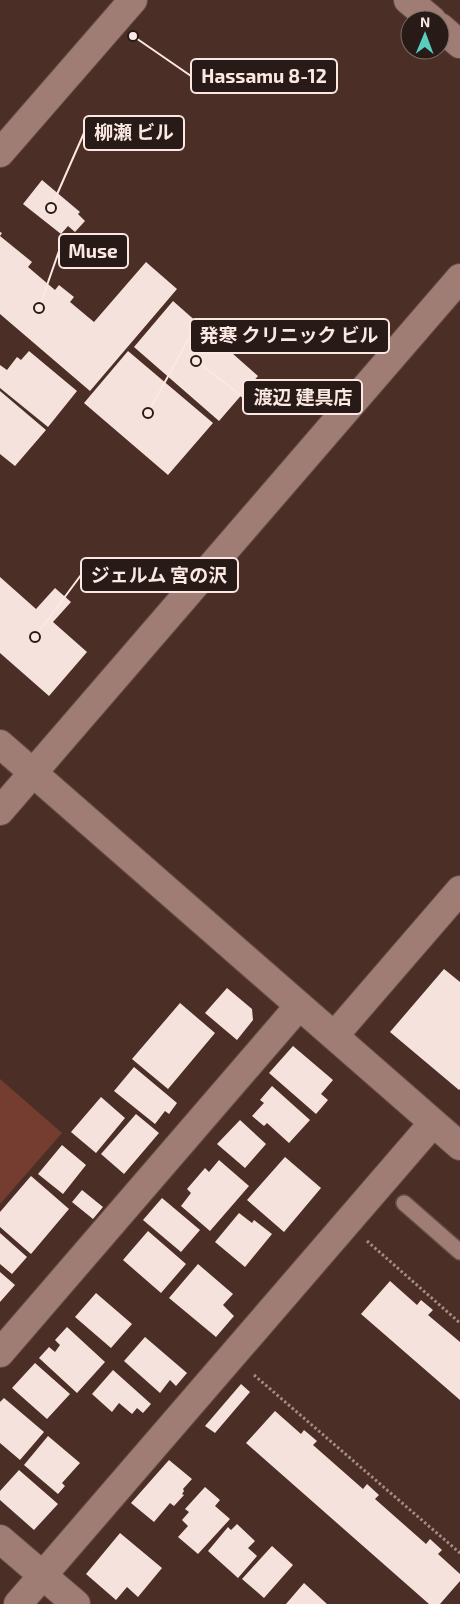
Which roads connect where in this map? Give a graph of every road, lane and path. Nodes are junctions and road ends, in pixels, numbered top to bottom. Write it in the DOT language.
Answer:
graph roads {
  1 [pos="133,0"];
  2 [pos="408,0"];
  3 [pos="420,10"];
  4 [pos="450,36"];
  5 [pos="460,44"];
  6 [pos="0,152"];
  7 [pos="460,278"];
  8 [pos="0,744"];
  9 [pos="32,774"];
  10 [pos="0,811"];
  11 [pos="460,890"];
  12 [pos="299,1006"];
  13 [pos="334,1036"];
  14 [pos="433,1123"];
  15 [pos="460,1146"];
  16 [pos="404,1203"];
  17 [pos="366,1241"];
  18 [pos="460,1252"];
  19 [pos="460,1323"];
  20 [pos="0,1353"];
  21 [pos="247,1369"];
  22 [pos="0,1539"];
  23 [pos="460,1553"];
  24 [pos="43,1575"];
  25 [pos="18,1604"];
  26 [pos="76,1604"];
  1 -- 6 [label="street"];
  2 -- 3 [label="street"];
  4 -- 5 [label="street"];
  7 -- 9 [label="street"];
  8 -- 9 [label="street"];
  9 -- 10 [label="street"];
  9 -- 12 [label="street"];
  11 -- 13 [label="street"];
  12 -- 13 [label="street"];
  12 -- 20 [label="street"];
  13 -- 14 [label="street"];
  14 -- 15 [label="street"];
  14 -- 24 [label="street"];
  16 -- 18 [label="lane"];
  17 -- 19 [label="path"];
  21 -- 23 [label="path"];
  22 -- 24 [label="street"];
  24 -- 25 [label="street"];
  24 -- 26 [label="street"];
}
